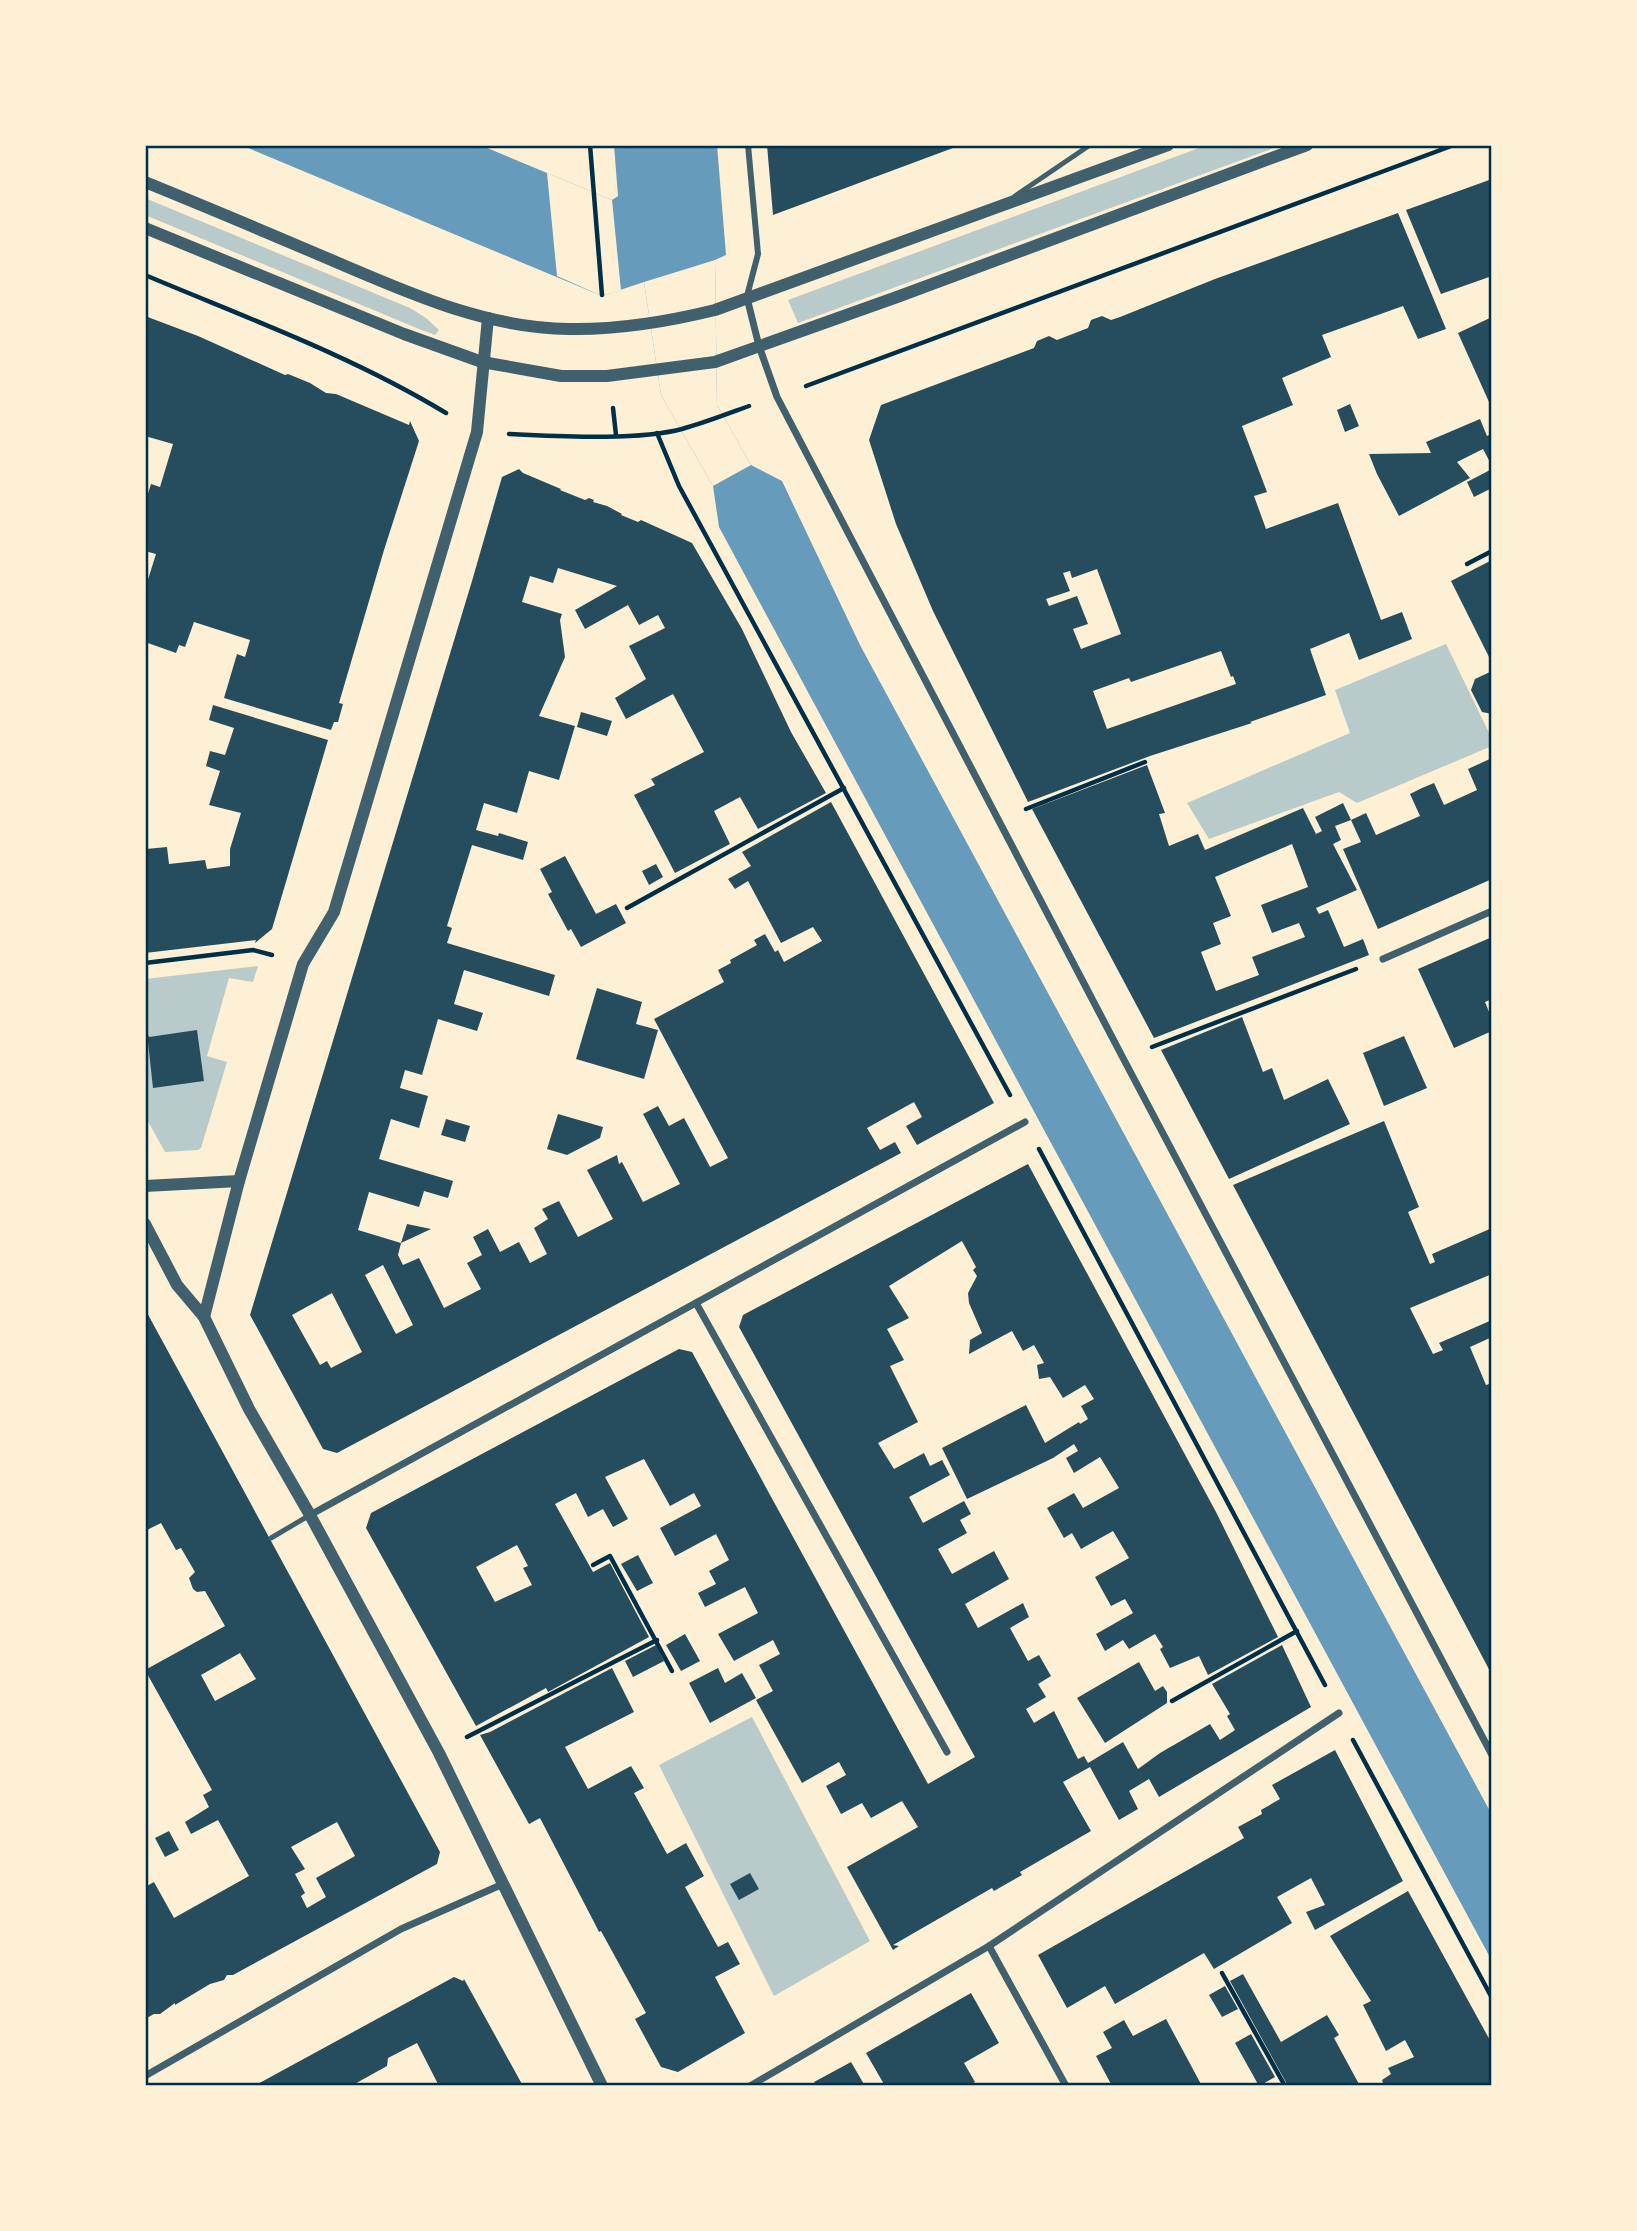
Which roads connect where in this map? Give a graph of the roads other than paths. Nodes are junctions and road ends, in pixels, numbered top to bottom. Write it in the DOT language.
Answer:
graph roads {
  1 [pos="748,145"];
  2 [pos="1090,145"];
  3 [pos="1168,145"];
  4 [pos="1307,145"];
  5 [pos="145,182"];
  6 [pos="992,211"];
  7 [pos="145,228"];
  8 [pos="747,298"];
  9 [pos="488,318"];
  10 [pos="759,346"];
  11 [pos="482,362"];
  12 [pos="1492,911"];
  13 [pos="1383,959"];
  14 [pos="1025,1122"];
  15 [pos="239,1181"];
  16 [pos="145,1186"];
  17 [pos="145,1224"];
  18 [pos="696,1303"];
  19 [pos="204,1317"];
  20 [pos="310,1515"];
  21 [pos="271,1538"];
  22 [pos="1339,1713"];
  23 [pos="1489,1743"];
  24 [pos="947,1752"];
  25 [pos="1492,1755"];
  26 [pos="504,1884"];
  27 [pos="989,1946"];
  28 [pos="145,2076"];
  29 [pos="602,2086"];
  30 [pos="750,2086"];
  31 [pos="1066,2086"];
  1 -- 8 [label="street"];
  2 -- 6 [label="lane"];
  3 -- 6 [label="street"];
  4 -- 10 [label="street"];
  5 -- 9 [label="street"];
  6 -- 8 [label="street"];
  7 -- 11 [label="street"];
  8 -- 9 [label="street"];
  8 -- 10 [label="street"];
  9 -- 11 [label="street"];
  10 -- 11 [label="street"];
  10 -- 23 [label="street"];
  11 -- 15 [label="street"];
  12 -- 13 [label="street"];
  14 -- 18 [label="street"];
  15 -- 16 [label="street"];
  15 -- 19 [label="street"];
  17 -- 19 [label="street"];
  18 -- 20 [label="street"];
  18 -- 24 [label="street"];
  19 -- 20 [label="street"];
  20 -- 21 [label="lane"];
  20 -- 26 [label="street"];
  22 -- 27 [label="street"];
  23 -- 25 [label="street"];
  26 -- 28 [label="street"];
  26 -- 29 [label="street"];
  27 -- 30 [label="street"];
  27 -- 31 [label="street"];
}
